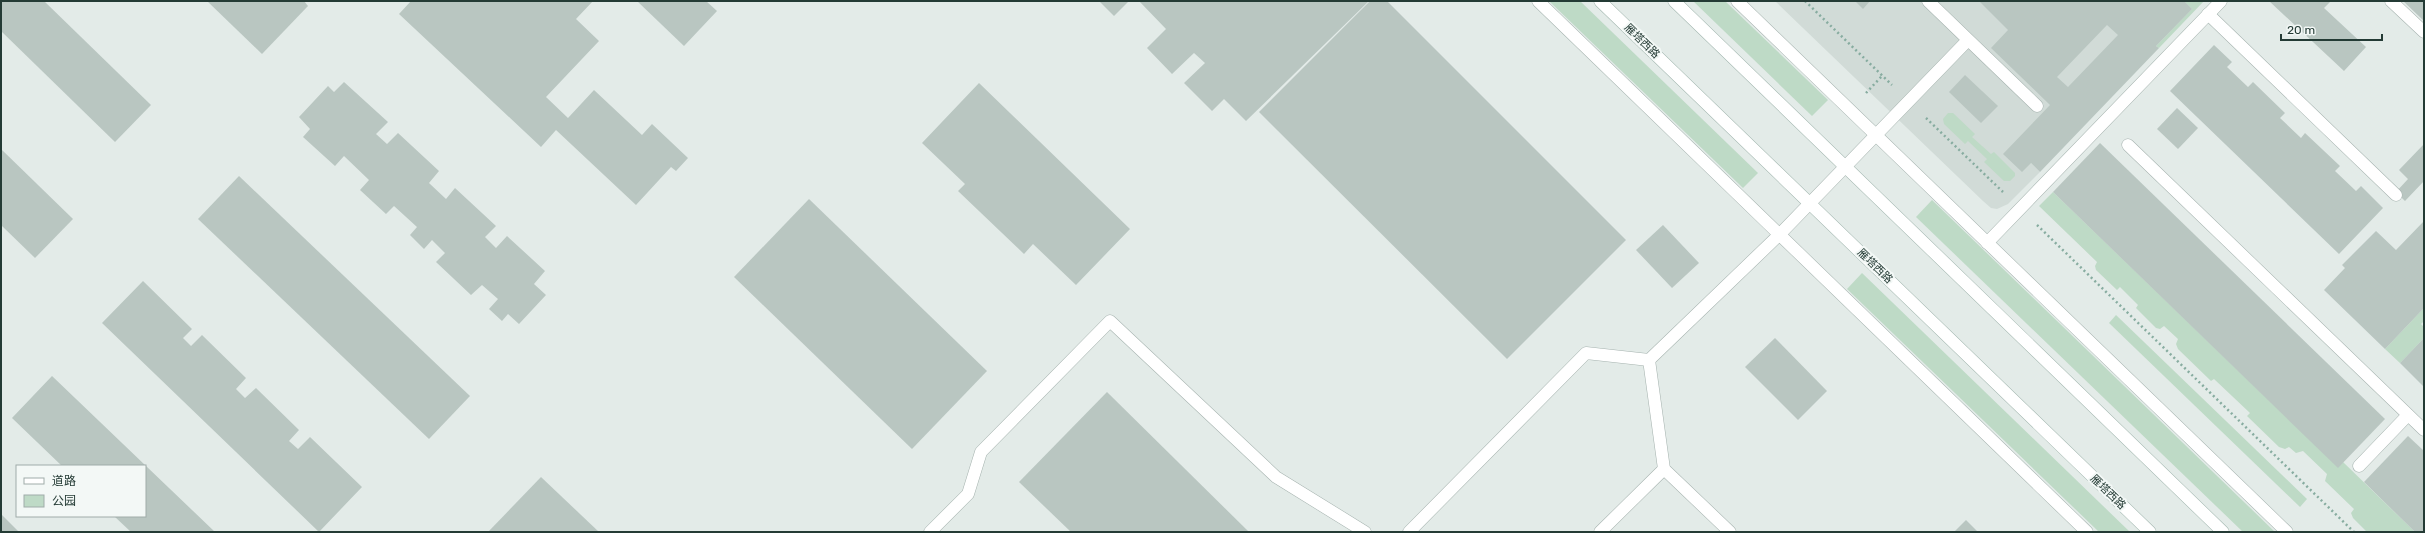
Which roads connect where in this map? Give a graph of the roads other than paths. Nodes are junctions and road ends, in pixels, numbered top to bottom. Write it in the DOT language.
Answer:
graph roads {
  1 [pos="1538,1"];
  2 [pos="1600,1"];
  3 [pos="1674,1"];
  4 [pos="1737,1"];
  5 [pos="1928,1"];
  6 [pos="2221,1"];
  7 [pos="2391,1"];
  8 [pos="2208,14"];
  9 [pos="2424,32"];
  10 [pos="1968,40"];
  11 [pos="2037,106"];
  12 [pos="1876,135"];
  13 [pos="2128,145"];
  14 [pos="1845,167"];
  15 [pos="2396,195"];
  16 [pos="1810,203"];
  17 [pos="1779,234"];
  18 [pos="1987,243"];
  19 [pos="1649,360"];
  20 [pos="2408,415"];
  21 [pos="2424,430"];
  22 [pos="2359,466"];
  23 [pos="1664,469"];
  24 [pos="936,530"];
  25 [pos="1365,532"];
  26 [pos="1409,532"];
  27 [pos="1600,532"];
  28 [pos="1730,532"];
  29 [pos="2088,532"];
  30 [pos="2150,532"];
  31 [pos="2223,532"];
  32 [pos="2286,532"];
  1 -- 17 [label="street"];
  2 -- 16 [label="street, 雁塔西路"];
  3 -- 14 [label="street"];
  4 -- 12 [label="street"];
  5 -- 10 [label="street"];
  6 -- 8 [label="street"];
  7 -- 9 [label="street"];
  8 -- 15 [label="street"];
  8 -- 18 [label="street"];
  10 -- 11 [label="street"];
  10 -- 12 [label="street"];
  12 -- 14 [label="street"];
  12 -- 18 [label="street"];
  13 -- 20 [label="street"];
  14 -- 16 [label="street"];
  14 -- 31 [label="street"];
  16 -- 17 [label="street"];
  16 -- 30 [label="street, 雁塔西路"];
  17 -- 19 [label="street"];
  17 -- 29 [label="street"];
  18 -- 32 [label="street"];
  19 -- 23 [label="street"];
  19 -- 26 [label="street"];
  20 -- 21 [label="street"];
  20 -- 22 [label="street"];
  23 -- 27 [label="street"];
  23 -- 28 [label="street"];
  24 -- 25 [label="street"];
}
